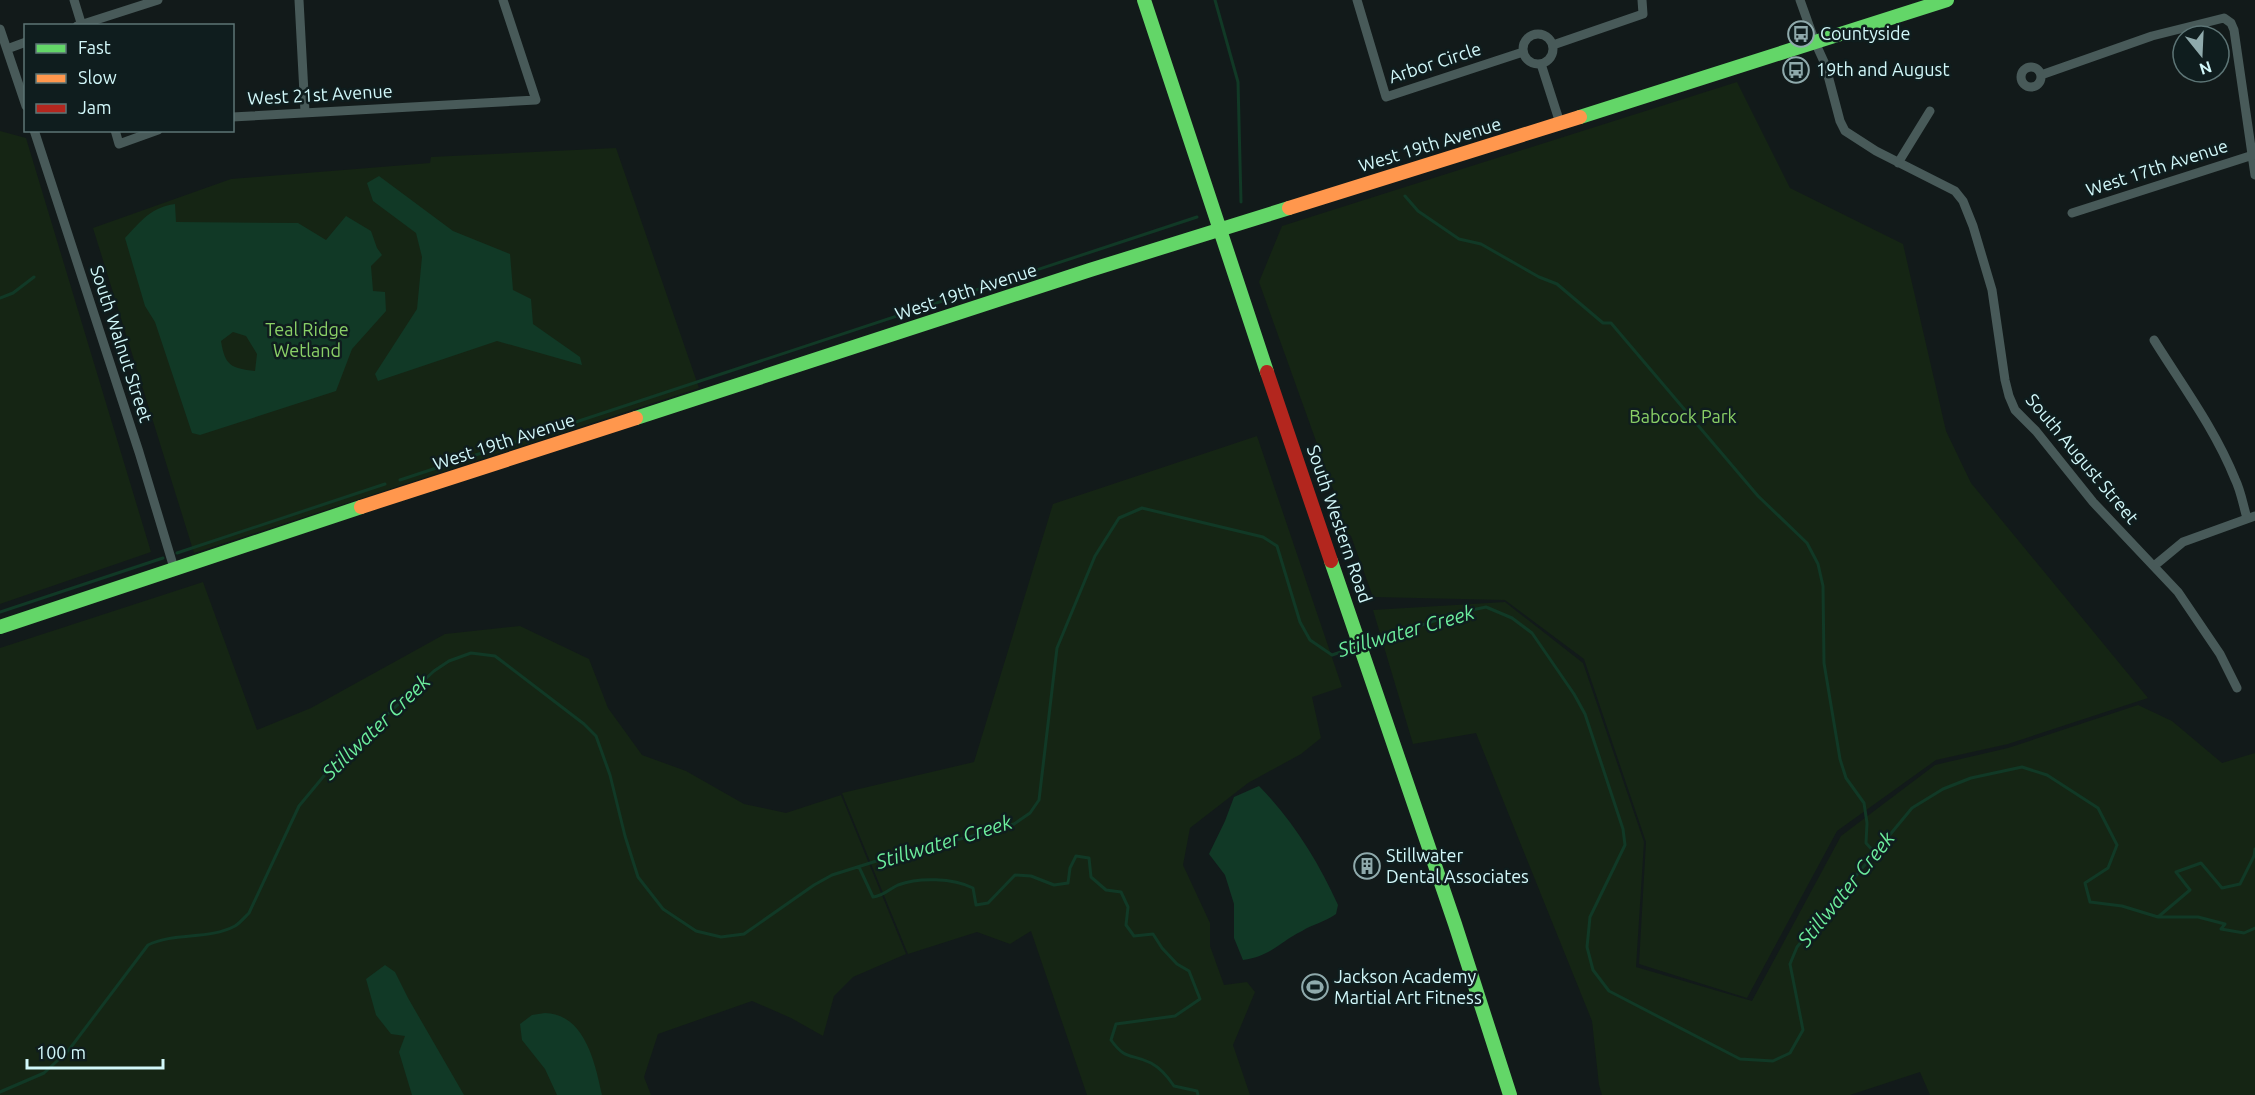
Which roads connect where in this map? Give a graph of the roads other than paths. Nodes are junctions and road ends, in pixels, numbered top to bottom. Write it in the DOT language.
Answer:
graph roads {
  1 [pos="74,0"];
  2 [pos="158,0"];
  3 [pos="299,0"];
  4 [pos="503,0"];
  5 [pos="1144,0"];
  6 [pos="1357,0"];
  7 [pos="1642,0"];
  8 [pos="1800,0"];
  9 [pos="1947,0"];
  10 [pos="80,24"];
  11 [pos="83,24"];
  12 [pos="0,29"];
  13 [pos="1815,42"];
  14 [pos="24,43"];
  15 [pos="1553,45"];
  16 [pos="7,49"];
  17 [pos="1523,52"];
  18 [pos="1541,64"];
  19 [pos="2041,75"];
  20 [pos="24,100"];
  21 [pos="1930,111"];
  22 [pos="305,112"];
  23 [pos="234,117"];
  24 [pos="1560,123"];
  25 [pos="35,132"];
  26 [pos="115,132"];
  27 [pos="152,132"];
  28 [pos="2253,155"];
  29 [pos="1898,163"];
  30 [pos="2255,175"];
  31 [pos="2072,213"];
  32 [pos="1220,229"];
  33 [pos="2154,340"];
  34 [pos="2251,517"];
  35 [pos="2154,566"];
  36 [pos="174,568"];
  37 [pos="0,627"];
  38 [pos="2237,688"];
  39 [pos="1510,1095"];
  1 -- 10 [label="street"];
  2 -- 11 [label="street"];
  3 -- 22 [label="street"];
  4 -- 22 [label="street, West 21st Avenue"];
  5 -- 32 [label="street, South Western Road"];
  6 -- 17 [label="street, Arbor Circle"];
  7 -- 15 [label="street"];
  8 -- 13 [label="street, South August Street"];
  9 -- 13 [label="street, West 19th Avenue"];
  12 -- 16 [label="street"];
  13 -- 24 [label="street, West 19th Avenue"];
  13 -- 29 [label="street, South August Street"];
  14 -- 16 [label="street"];
  15 -- 17 [label="street"];
  15 -- 18 [label="street"];
  16 -- 20 [label="street"];
  17 -- 18 [label="street"];
  18 -- 24 [label="street"];
  19 -- 28 [label="street"];
  21 -- 29 [label="street"];
  22 -- 23 [label="street, West 21st Avenue"];
  24 -- 32 [label="street, West 19th Avenue"];
  25 -- 36 [label="street, South Walnut Street"];
  26 -- 27 [label="street"];
  28 -- 30 [label="street"];
  28 -- 31 [label="street, West 17th Avenue"];
  29 -- 35 [label="street, South August Street"];
  32 -- 36 [label="street, West 19th Avenue"];
  32 -- 39 [label="street, South Western Road"];
  33 -- 34 [label="street"];
  34 -- 35 [label="street"];
  35 -- 38 [label="street, South August Street"];
  36 -- 37 [label="street, West 19th Avenue"];
}
